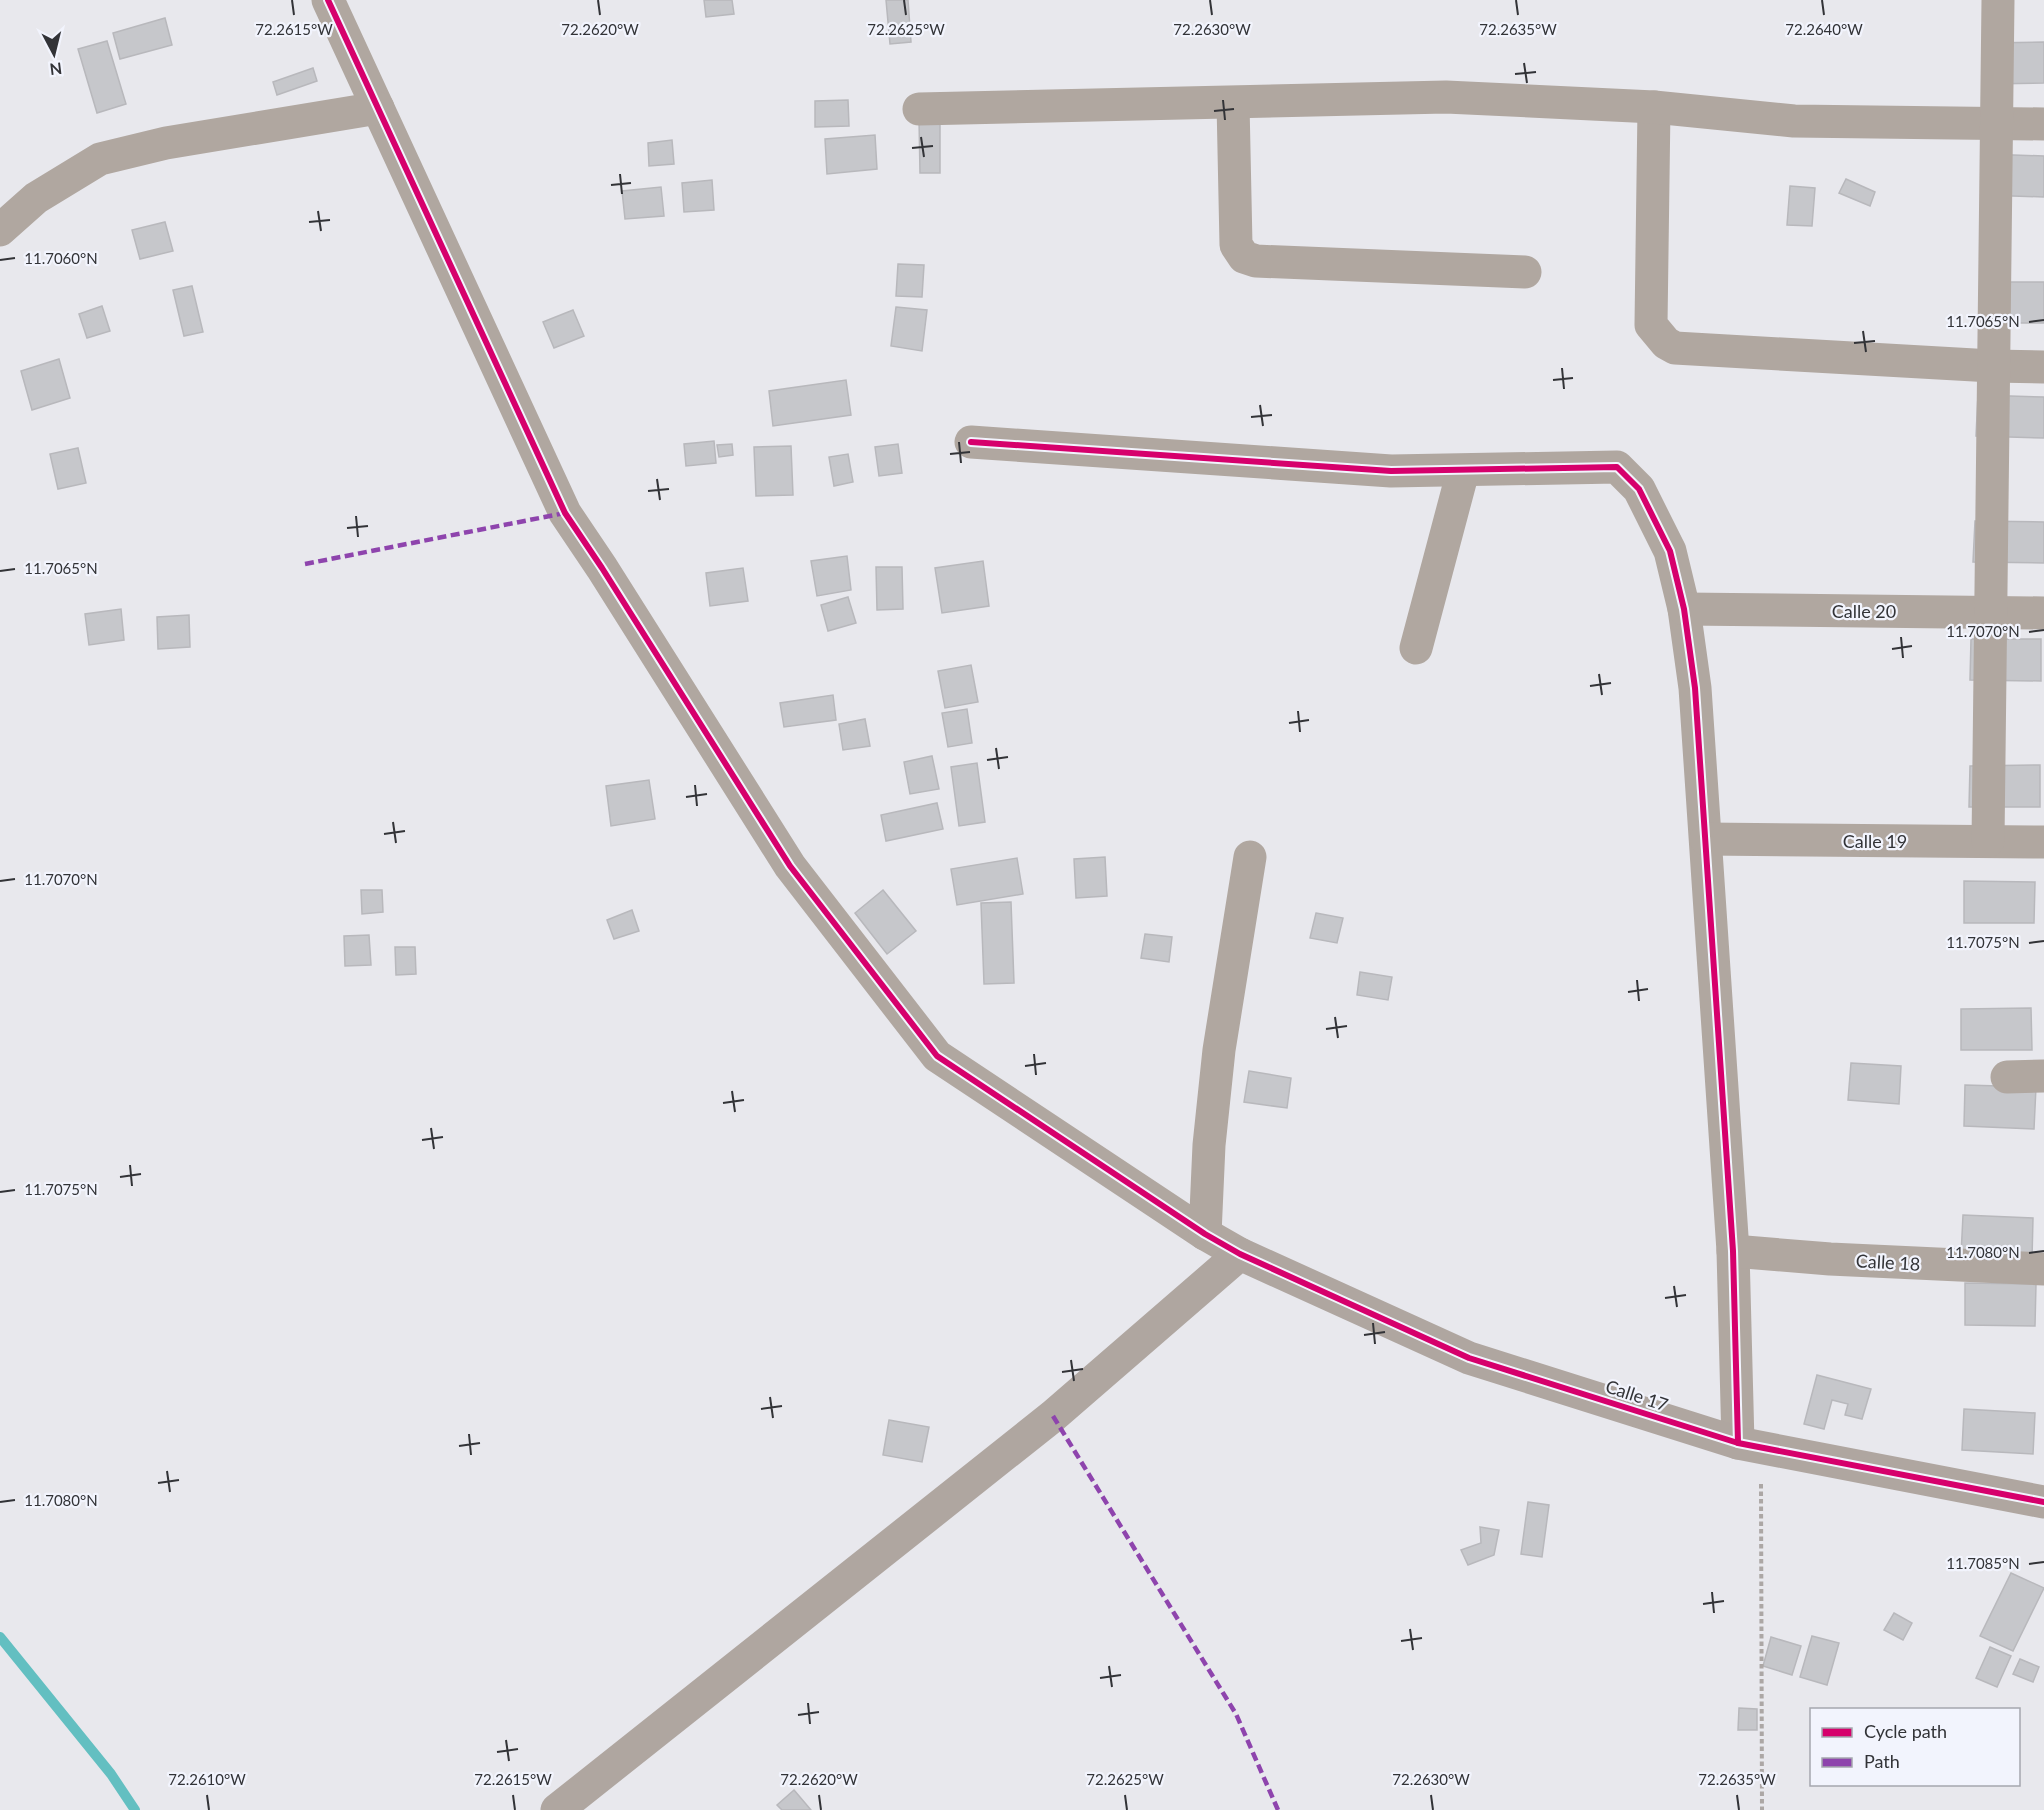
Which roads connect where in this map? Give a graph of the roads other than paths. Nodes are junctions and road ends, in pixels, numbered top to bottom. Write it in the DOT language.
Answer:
graph roads {
  1 [pos="328,0"];
  2 [pos="1998,0"];
  3 [pos="1233,103"];
  4 [pos="1654,107"];
  5 [pos="378,108"];
  6 [pos="919,110"];
  7 [pos="1997,124"];
  8 [pos="2044,124"];
  9 [pos="0,230"];
  10 [pos="1525,272"];
  11 [pos="1992,366"];
  12 [pos="2044,367"];
  13 [pos="971,442"];
  14 [pos="1463,471"];
  15 [pos="1684,609"];
  16 [pos="1991,612"];
  17 [pos="2044,613"];
  18 [pos="1416,648"];
  19 [pos="1706,839"];
  20 [pos="1988,841"];
  21 [pos="2044,842"];
  22 [pos="1250,857"];
  23 [pos="2044,1076"];
  24 [pos="2007,1077"];
  25 [pos="1205,1234"];
  26 [pos="1733,1251"];
  27 [pos="1240,1254"];
  28 [pos="2044,1269"];
  29 [pos="1750,1446"];
  30 [pos="2044,1502"];
  31 [pos="556,1810"];
  1 -- 5 [label="street"];
  2 -- 7 [label="street"];
  3 -- 4 [label="street"];
  3 -- 6 [label="street"];
  3 -- 10 [label="street"];
  4 -- 7 [label="street"];
  4 -- 11 [label="street"];
  5 -- 9 [label="street"];
  5 -- 25 [label="street"];
  7 -- 8 [label="street"];
  7 -- 11 [label="street"];
  11 -- 12 [label="street"];
  11 -- 16 [label="street"];
  13 -- 14 [label="street"];
  14 -- 15 [label="street"];
  14 -- 18 [label="street"];
  15 -- 16 [label="street, Calle 20"];
  15 -- 19 [label="street"];
  16 -- 17 [label="street, Calle 20"];
  16 -- 20 [label="street"];
  19 -- 20 [label="street, Calle 19"];
  19 -- 26 [label="street"];
  20 -- 21 [label="street, Calle 19"];
  22 -- 25 [label="street"];
  23 -- 24 [label="street"];
  25 -- 27 [label="street"];
  26 -- 28 [label="street, Calle 18"];
  26 -- 29 [label="street"];
  27 -- 29 [label="street, Calle 17"];
  27 -- 31 [label="street"];
  29 -- 30 [label="street, Calle 17"];
}
